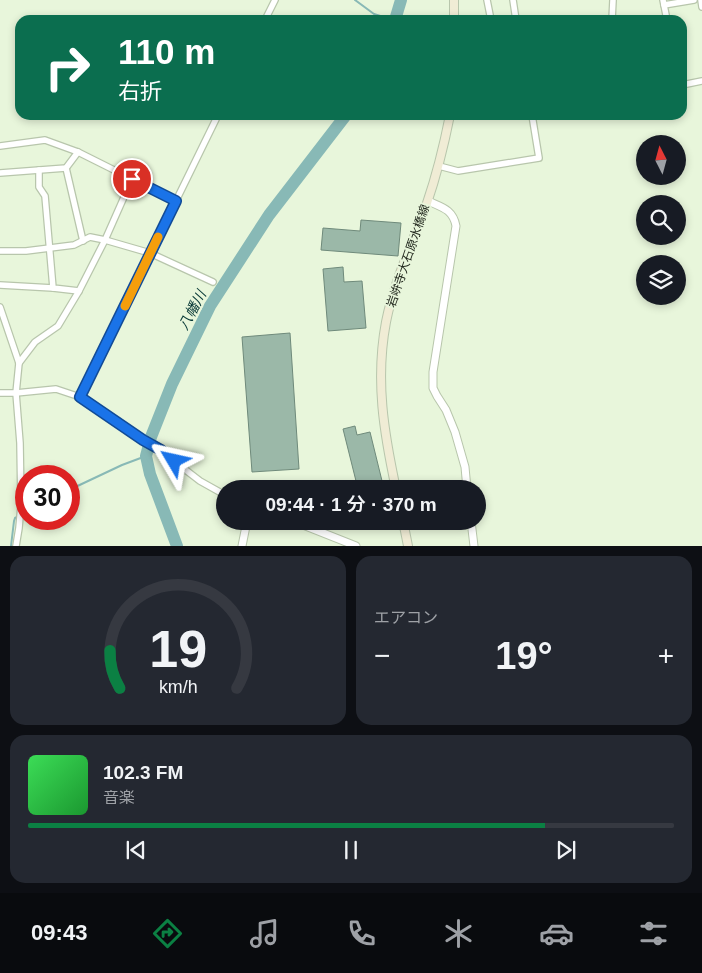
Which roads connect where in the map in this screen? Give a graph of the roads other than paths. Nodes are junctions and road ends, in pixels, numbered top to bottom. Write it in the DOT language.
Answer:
graph roads {
  1 [pos="275,0"];
  2 [pos="454,0"];
  3 [pos="487,0"];
  4 [pos="513,0"];
  5 [pos="613,0"];
  6 [pos="694,0"];
  7 [pos="701,0"];
  8 [pos="664,2"];
  9 [pos="702,7"];
  10 [pos="268,15"];
  11 [pos="454,15"];
  12 [pos="490,15"];
  13 [pos="515,15"];
  14 [pos="612,15"];
  15 [pos="666,15"];
  16 [pos="702,81"];
  17 [pos="687,84"];
  18 [pos="216,120"];
  19 [pos="449,120"];
  20 [pos="533,120"];
  21 [pos="0,146"];
  22 [pos="78,152"];
  23 [pos="439,166"];
  24 [pos="66,168"];
  25 [pos="39,170"];
  26 [pos="0,173"];
  27 [pos="132,179"];
  28 [pos="176,201"];
  29 [pos="428,201"];
  30 [pos="83,240"];
  31 [pos="105,240"];
  32 [pos="49,248"];
  33 [pos="0,251"];
  34 [pos="150,253"];
  35 [pos="213,282"];
  36 [pos="0,285"];
  37 [pos="53,288"];
  38 [pos="79,291"];
  39 [pos="0,308"];
  40 [pos="0,329"];
  41 [pos="8,329"];
  42 [pos="19,363"];
  43 [pos="0,393"];
  44 [pos="16,393"];
  45 [pos="80,397"];
  46 [pos="394,480"];
  47 [pos="466,480"];
  48 [pos="216,490"];
  49 [pos="245,530"];
  50 [pos="316,530"];
  51 [pos="405,530"];
  52 [pos="472,530"];
  53 [pos="16,546"];
  54 [pos="242,546"];
  55 [pos="356,546"];
  56 [pos="408,546"];
  57 [pos="474,546"];
  1 -- 10 [label="street"];
  2 -- 11 [label="main road"];
  3 -- 12 [label="street"];
  4 -- 13 [label="street"];
  5 -- 14 [label="street"];
  6 -- 8 [label="street"];
  7 -- 9 [label="street"];
  8 -- 15 [label="street"];
  16 -- 17 [label="street"];
  18 -- 28 [label="street"];
  19 -- 23 [label="main road, 岩峅寺大石原水橋線"];
  20 -- 23 [label="street"];
  21 -- 22 [label="street"];
  22 -- 24 [label="street"];
  22 -- 27 [label="street"];
  23 -- 29 [label="main road, 岩峅寺大石原水橋線"];
  24 -- 25 [label="street"];
  24 -- 30 [label="street"];
  25 -- 26 [label="street"];
  25 -- 32 [label="street"];
  27 -- 28 [label="street"];
  27 -- 31 [label="street"];
  28 -- 34 [label="street"];
  29 -- 46 [label="main road, 岩峅寺大石原水橋線"];
  29 -- 47 [label="street"];
  30 -- 31 [label="street"];
  30 -- 32 [label="street"];
  31 -- 34 [label="street"];
  31 -- 38 [label="street"];
  32 -- 33 [label="street"];
  32 -- 37 [label="street"];
  34 -- 35 [label="street"];
  34 -- 45 [label="street"];
  36 -- 37 [label="street"];
  37 -- 38 [label="street"];
  38 -- 42 [label="street"];
  39 -- 41 [label="street"];
  40 -- 41 [label="street"];
  41 -- 42 [label="street"];
  42 -- 44 [label="street"];
  43 -- 44 [label="street"];
  44 -- 45 [label="street"];
  44 -- 53 [label="street"];
  45 -- 48 [label="street"];
  49 -- 54 [label="street"];
  50 -- 55 [label="street"];
  51 -- 56 [label="main road"];
  52 -- 57 [label="street"];
}
